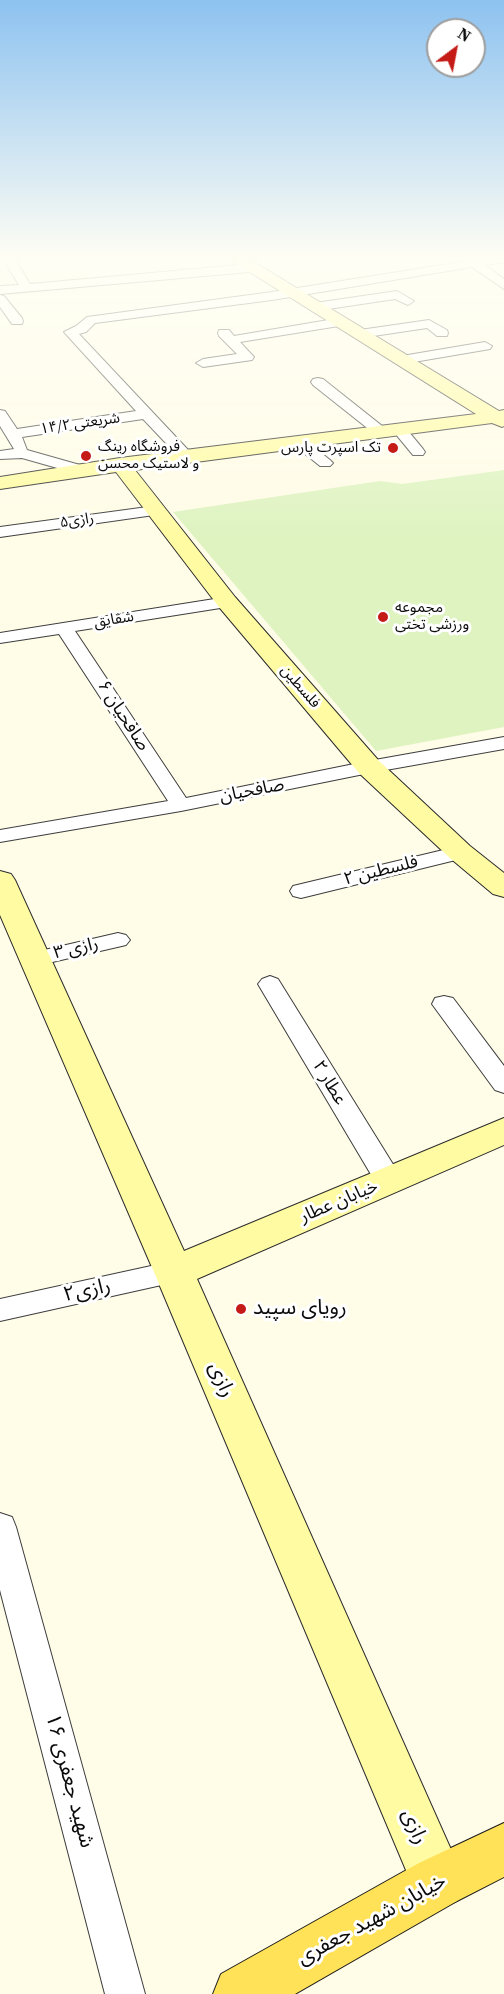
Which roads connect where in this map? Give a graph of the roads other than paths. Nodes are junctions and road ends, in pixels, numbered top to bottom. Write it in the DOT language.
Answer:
graph roads {
  1 [pos="89,352"];
  2 [pos="242,352"];
  3 [pos="389,352"];
  4 [pos="449,352"];
  5 [pos="402,360"];
  6 [pos="203,363"];
  7 [pos="318,382"];
  8 [pos="0,414"];
  9 [pos="147,414"];
  10 [pos="502,418"];
  11 [pos="390,431"];
  12 [pos="13,434"];
  13 [pos="299,442"];
  14 [pos="418,452"];
  15 [pos="23,453"];
  16 [pos="0,455"];
  17 [pos="186,456"];
  18 [pos="325,463"];
  19 [pos="120,464"];
  20 [pos="82,470"];
  21 [pos="0,483"];
  22 [pos="155,511"];
  23 [pos="0,532"];
  24 [pos="227,602"];
  25 [pos="64,628"];
  26 [pos="0,638"];
  27 [pos="504,743"];
  28 [pos="369,767"];
  29 [pos="181,805"];
  30 [pos="0,836"];
  31 [pos="460,852"];
  32 [pos="0,880"];
  33 [pos="504,888"];
  34 [pos="301,891"];
  35 [pos="118,940"];
  36 [pos="35,959"];
  37 [pos="270,984"];
  38 [pos="444,1004"];
  39 [pos="504,1084"];
  40 [pos="504,1131"];
  41 [pos="389,1180"];
  42 [pos="174,1272"];
  43 [pos="0,1310"];
  44 [pos="0,1527"];
  45 [pos="504,1849"];
  46 [pos="438,1882"];
  47 [pos="125,1994"];
  48 [pos="241,1994"];
  1 -- 9 [label="street"];
  2 -- 6 [label="street"];
  3 -- 5 [label="main road"];
  4 -- 5 [label="street"];
  5 -- 10 [label="main road"];
  7 -- 11 [label="street"];
  8 -- 12 [label="street"];
  9 -- 12 [label="street, شریعتی ۱۴/۲"];
  9 -- 17 [label="street"];
  10 -- 11 [label="main road"];
  11 -- 13 [label="main road"];
  11 -- 14 [label="street"];
  12 -- 15 [label="street"];
  13 -- 17 [label="main road"];
  13 -- 18 [label="street"];
  15 -- 16 [label="street"];
  15 -- 20 [label="street"];
  17 -- 19 [label="main road"];
  19 -- 20 [label="main road"];
  19 -- 22 [label="main road, فلسطین"];
  20 -- 21 [label="main road"];
  22 -- 23 [label="street, رازی۵"];
  22 -- 24 [label="main road, فلسطین"];
  24 -- 25 [label="street, شقایق"];
  24 -- 28 [label="main road, فلسطین"];
  25 -- 26 [label="street, شقایق"];
  25 -- 29 [label="street, صافحیان ۶"];
  27 -- 28 [label="street, صافحیان"];
  28 -- 29 [label="street, صافحیان"];
  28 -- 31 [label="main road, فلسطین"];
  29 -- 30 [label="street, صافحیان"];
  31 -- 33 [label="main road, فلسطین"];
  31 -- 34 [label="street, فلسطین ۲"];
  32 -- 36 [label="main road, رازی"];
  35 -- 36 [label="street, رازی ۳"];
  36 -- 42 [label="main road, رازی"];
  37 -- 41 [label="street, عطار ۲"];
  38 -- 39 [label="street"];
  40 -- 41 [label="main road, خیابان عطار"];
  41 -- 42 [label="main road, خیابان عطار"];
  42 -- 43 [label="street, رازی۲"];
  42 -- 46 [label="main road, رازی"];
  44 -- 47 [label="street, شهید جعفری ۱۶"];
  45 -- 46 [label="main road, خیابان شهید جعفری"];
  46 -- 48 [label="main road, خیابان شهید جعفری"];
}
